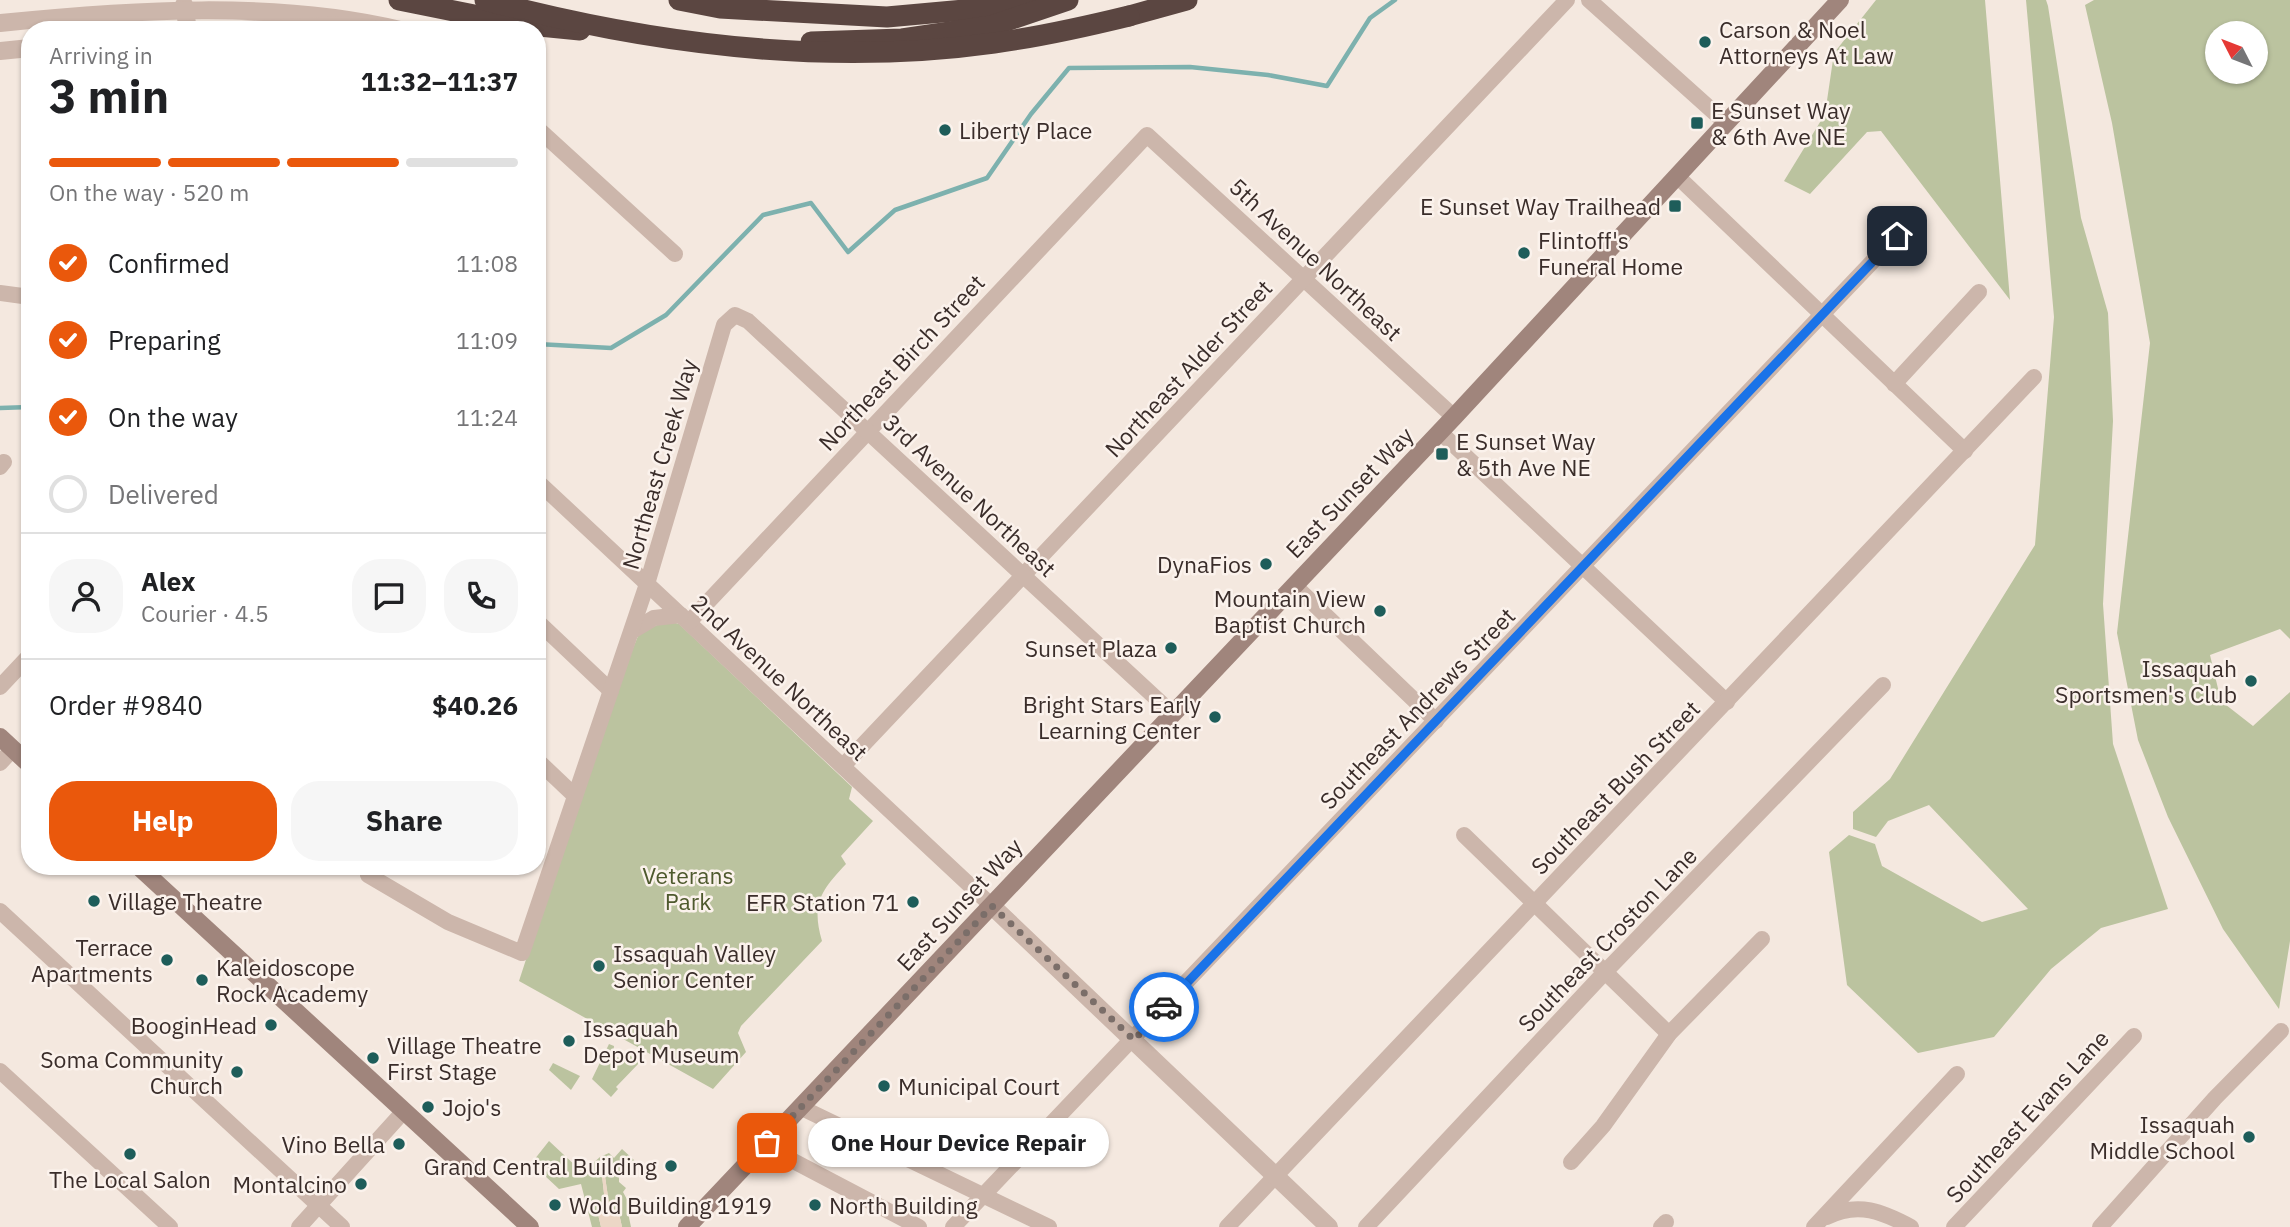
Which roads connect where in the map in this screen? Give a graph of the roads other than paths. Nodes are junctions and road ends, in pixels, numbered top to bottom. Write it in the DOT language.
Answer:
graph roads {
  1 [pos="400,0"];
  2 [pos="485,0"];
  3 [pos="679,0"];
  4 [pos="1068,0"];
  5 [pos="1187,0"];
  6 [pos="1567,0"];
  7 [pos="1589,0"];
  8 [pos="1840,0"];
  9 [pos="184,5"];
  10 [pos="187,21"];
  11 [pos="376,21"];
  12 [pos="505,21"];
  13 [pos="0,23"];
  14 [pos="546,26"];
  15 [pos="21,49"];
  16 [pos="0,51"];
  17 [pos="1726,123"];
  18 [pos="1147,135"];
  19 [pos="546,136"];
  20 [pos="1678,177"];
  21 [pos="1913,219"];
  22 [pos="675,254"];
  23 [pos="1303,278"];
  24 [pos="1979,292"];
  25 [pos="0,293"];
  26 [pos="21,296"];
  27 [pos="735,315"];
  28 [pos="1822,315"];
  29 [pos="2034,377"];
  30 [pos="1895,384"];
  31 [pos="1454,417"];
  32 [pos="867,431"];
  33 [pos="1440,432"];
  34 [pos="1965,451"];
  35 [pos="546,489"];
  36 [pos="1583,568"];
  37 [pos="1023,576"];
  38 [pos="647,584"];
  39 [pos="1294,585"];
  40 [pos="685,618"];
  41 [pos="546,630"];
  42 [pos="632,631"];
  43 [pos="21,665"];
  44 [pos="1883,685"];
  45 [pos="0,687"];
  46 [pos="611,691"];
  47 [pos="1727,702"];
  48 [pos="1172,713"];
  49 [pos="1436,721"];
  50 [pos="7,743"];
  51 [pos="21,756"];
  52 [pos="0,763"];
  53 [pos="843,766"];
  54 [pos="546,769"];
  55 [pos="575,796"];
  56 [pos="1464,835"];
  57 [pos="148,875"];
  58 [pos="368,875"];
  59 [pos="1534,904"];
  60 [pos="992,906"];
  61 [pos="0,911"];
  62 [pos="1762,939"];
  63 [pos="1605,972"];
  64 [pos="2281,1031"];
  65 [pos="1669,1034"];
  66 [pos="2134,1036"];
  67 [pos="1134,1040"];
  68 [pos="0,1071"];
  69 [pos="1957,1074"];
  70 [pos="802,1108"];
  71 [pos="404,1111"];
  72 [pos="767,1143"];
  73 [pos="1571,1162"];
  74 [pos="1275,1176"];
  75 [pos="984,1196"];
  76 [pos="319,1205"];
  77 [pos="170,1227"];
  78 [pos="299,1227"];
  79 [pos="342,1227"];
  80 [pos="530,1227"];
  81 [pos="687,1227"];
  82 [pos="919,1227"];
  83 [pos="953,1227"];
  84 [pos="1049,1227"];
  85 [pos="1227,1227"];
  86 [pos="1329,1227"];
  87 [pos="1366,1227"];
  88 [pos="1814,1227"];
  89 [pos="1911,1227"];
  90 [pos="1954,1227"];
  91 [pos="2100,1227"];
  1 -- 12 [label="highway"];
  2 -- 5 [label="highway, bridge"];
  3 -- 4 [label="highway"];
  4 -- 14 [label="highway"];
  6 -- 23 [label="street, Northeast Alder Street"];
  7 -- 17 [label="street"];
  8 -- 17 [label="main road, East Sunset Way"];
  9 -- 10 [label="street"];
  9 -- 11 [label="street"];
  9 -- 13 [label="street"];
  15 -- 16 [label="street"];
  17 -- 20 [label="main road, East Sunset Way"];
  18 -- 23 [label="street, 5th Avenue Northeast"];
  18 -- 32 [label="street, Northeast Birch Street"];
  19 -- 22 [label="street"];
  20 -- 28 [label="street"];
  20 -- 31 [label="main road, East Sunset Way"];
  21 -- 28 [label="street, Southeast Andrews Street"];
  23 -- 31 [label="street, 5th Avenue Northeast"];
  23 -- 37 [label="street, Northeast Alder Street"];
  24 -- 30 [label="street"];
  25 -- 26 [label="street"];
  27 -- 32 [label="street, 3rd Avenue Northeast"];
  27 -- 38 [label="street, Northeast Creek Way"];
  28 -- 30 [label="street"];
  28 -- 36 [label="street, Southeast Andrews Street"];
  29 -- 34 [label="street, Southeast Bush Street"];
  30 -- 34 [label="street"];
  31 -- 33 [label="main road, East Sunset Way"];
  32 -- 37 [label="street, 3rd Avenue Northeast"];
  32 -- 40 [label="street, Northeast Birch Street"];
  33 -- 36 [label="street"];
  33 -- 39 [label="main road, East Sunset Way"];
  34 -- 47 [label="street, Southeast Bush Street"];
  35 -- 38 [label="street, 2nd Avenue Northeast"];
  36 -- 47 [label="street"];
  36 -- 49 [label="street, Southeast Andrews Street"];
  37 -- 48 [label="street, 3rd Avenue Northeast"];
  37 -- 53 [label="street, Northeast Alder Street"];
  38 -- 40 [label="street, 2nd Avenue Northeast"];
  38 -- 42 [label="street, Northeast Creek Way"];
  39 -- 48 [label="main road, East Sunset Way"];
  39 -- 49 [label="street"];
  40 -- 42 [label="street"];
  40 -- 53 [label="street, 2nd Avenue Northeast"];
  41 -- 46 [label="street"];
  42 -- 46 [label="street, Northeast Creek Way"];
  43 -- 45 [label="street"];
  44 -- 63 [label="street, Southeast Croston Lane"];
  46 -- 55 [label="street, Northeast Creek Way"];
  47 -- 59 [label="street, Southeast Bush Street"];
  48 -- 60 [label="main road, East Sunset Way"];
  49 -- 67 [label="street, Southeast Andrews Street"];
  50 -- 51 [label="main road"];
  50 -- 52 [label="street"];
  53 -- 60 [label="street, 2nd Avenue Northeast"];
  54 -- 55 [label="street"];
  55 -- 58 [label="street, Northeast Creek Way"];
  56 -- 59 [label="street"];
  57 -- 71 [label="main road"];
  59 -- 63 [label="street"];
  59 -- 74 [label="street, Southeast Bush Street"];
  60 -- 67 [label="street"];
  60 -- 70 [label="main road, East Sunset Way"];
  61 -- 76 [label="street"];
  62 -- 65 [label="street"];
  63 -- 65 [label="street"];
  63 -- 87 [label="street, Southeast Croston Lane"];
  64 -- 91 [label="street"];
  65 -- 73 [label="street"];
  66 -- 90 [label="street, Southeast Evans Lane"];
  67 -- 74 [label="street"];
  67 -- 75 [label="street, Southeast Andrews Street"];
  68 -- 77 [label="street"];
  69 -- 88 [label="street"];
  70 -- 72 [label="main road, East Sunset Way"];
  70 -- 75 [label="street"];
  71 -- 76 [label="street"];
  71 -- 80 [label="main road"];
  72 -- 81 [label="main road, East Sunset Way"];
  72 -- 82 [label="street"];
  74 -- 85 [label="street, Southeast Bush Street"];
  74 -- 86 [label="street"];
  75 -- 83 [label="street, Southeast Andrews Street"];
  75 -- 84 [label="street"];
  76 -- 78 [label="street"];
  76 -- 79 [label="street"];
  88 -- 89 [label="street"];
}
